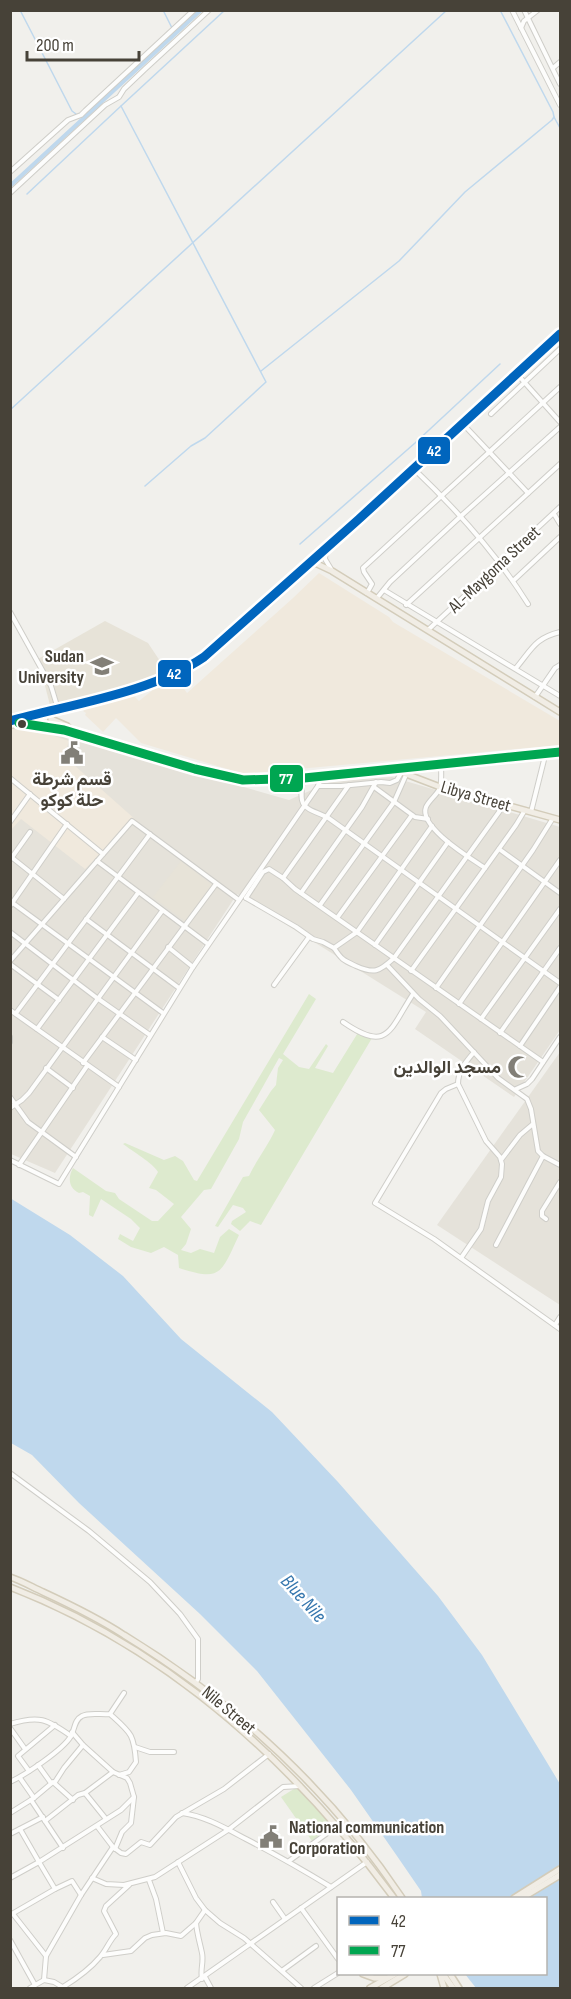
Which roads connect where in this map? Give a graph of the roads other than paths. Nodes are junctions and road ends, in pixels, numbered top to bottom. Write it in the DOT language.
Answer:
graph roads {
  1 [pos="194,10"];
  2 [pos="209,10"];
  3 [pos="512,10"];
  4 [pos="524,10"];
  5 [pos="538,10"];
  6 [pos="528,18"];
  7 [pos="521,29"];
  8 [pos="542,46"];
  9 [pos="533,51"];
  10 [pos="561,62"];
  11 [pos="553,68"];
  12 [pos="561,84"];
  13 [pos="560,104"];
  14 [pos="10,172"];
  15 [pos="10,193"];
  16 [pos="561,334"];
  17 [pos="561,349"];
  18 [pos="517,374"];
  19 [pos="524,382"];
  20 [pos="561,387"];
  21 [pos="497,393"];
  22 [pos="504,401"];
  23 [pos="543,403"];
  24 [pos="490,414"];
  25 [pos="561,422"];
  26 [pos="463,424"];
  27 [pos="561,427"];
  28 [pos="490,452"];
  29 [pos="561,464"];
  30 [pos="414,469"];
  31 [pos="509,473"];
  32 [pos="528,493"];
  33 [pos="442,496"];
  34 [pos="561,507"];
  35 [pos="554,514"];
  36 [pos="461,516"];
  37 [pos="561,524"];
  38 [pos="561,537"];
  39 [pos="480,538"];
  40 [pos="326,548"];
  41 [pos="501,563"];
  42 [pos="306,567"];
  43 [pos="332,571"];
  44 [pos="513,581"];
  45 [pos="383,590"];
  46 [pos="367,593"];
  47 [pos="376,599"];
  48 [pos="528,604"];
  49 [pos="406,605"];
  50 [pos="10,612"];
  51 [pos="437,622"];
  52 [pos="428,630"];
  53 [pos="561,632"];
  54 [pos="561,665"];
  55 [pos="516,668"];
  56 [pos="543,685"];
  57 [pos="561,696"];
  58 [pos="535,697"];
  59 [pos="61,708"];
  60 [pos="561,712"];
  61 [pos="10,723"];
  62 [pos="73,732"];
  63 [pos="546,752"];
  64 [pos="561,752"];
  65 [pos="441,764"];
  66 [pos="392,769"];
  67 [pos="404,774"];
  68 [pos="322,776"];
  69 [pos="10,778"];
  70 [pos="304,778"];
  71 [pos="349,785"];
  72 [pos="375,785"];
  73 [pos="318,786"];
  74 [pos="440,787"];
  75 [pos="30,794"];
  76 [pos="394,802"];
  77 [pos="504,804"];
  78 [pos="304,806"];
  79 [pos="528,811"];
  80 [pos="412,815"];
  81 [pos="327,817"];
  82 [pos="553,818"];
  83 [pos="428,819"];
  84 [pos="561,820"];
  85 [pos="10,822"];
  86 [pos="67,824"];
  87 [pos="432,826"];
  88 [pos="345,830"];
  89 [pos="30,832"];
  90 [pos="150,834"];
  91 [pos="448,842"];
  92 [pos="364,844"];
  93 [pos="499,849"];
  94 [pos="103,854"];
  95 [pos="467,855"];
  96 [pos="382,857"];
  97 [pos="11,858"];
  98 [pos="561,860"];
  99 [pos="97,861"];
  100 [pos="521,866"];
  101 [pos="485,868"];
  102 [pos="400,870"];
  103 [pos="32,873"];
  104 [pos="117,877"];
  105 [pos="283,878"];
  106 [pos="545,882"];
  107 [pos="419,883"];
  108 [pos="216,884"];
  109 [pos="138,893"];
  110 [pos="301,893"];
  111 [pos="561,893"];
  112 [pos="437,896"];
  113 [pos="64,898"];
  114 [pos="240,898"];
  115 [pos="246,898"];
  116 [pos="11,903"];
  117 [pos="320,905"];
  118 [pos="456,909"];
  119 [pos="561,909"];
  120 [pos="162,910"];
  121 [pos="337,918"];
  122 [pos="86,919"];
  123 [pos="42,925"];
  124 [pos="184,926"];
  125 [pos="479,926"];
  126 [pos="10,932"];
  127 [pos="357,932"];
  128 [pos="107,935"];
  129 [pos="309,937"];
  130 [pos="501,942"];
  131 [pos="26,944"];
  132 [pos="67,944"];
  133 [pos="208,944"];
  134 [pos="375,945"];
  135 [pos="168,947"];
  136 [pos="334,948"];
  137 [pos="561,948"];
  138 [pos="131,952"];
  139 [pos="394,958"];
  140 [pos="525,958"];
  141 [pos="89,959"];
  142 [pos="10,962"];
  143 [pos="53,964"];
  144 [pos="387,965"];
  145 [pos="193,967"];
  146 [pos="153,968"];
  147 [pos="411,971"];
  148 [pos="544,972"];
  149 [pos="113,977"];
  150 [pos="73,980"];
  151 [pos="37,984"];
  152 [pos="274,985"];
  153 [pos="561,985"];
  154 [pos="179,988"];
  155 [pos="436,988"];
  156 [pos="135,994"];
  157 [pos="413,994"];
  158 [pos="97,998"];
  159 [pos="59,1000"];
  160 [pos="459,1004"];
  161 [pos="13,1013"];
  162 [pos="120,1013"];
  163 [pos="163,1013"];
  164 [pos="481,1019"];
  165 [pos="343,1022"];
  166 [pos="37,1029"];
  167 [pos="500,1033"];
  168 [pos="150,1035"];
  169 [pos="102,1037"];
  170 [pos="561,1037"];
  171 [pos="520,1046"];
  172 [pos="61,1047"];
  173 [pos="474,1052"];
  174 [pos="136,1060"];
  175 [pos="543,1062"];
  176 [pos="85,1065"];
  177 [pos="46,1068"];
  178 [pos="458,1084"];
  179 [pos="119,1087"];
  180 [pos="73,1088"];
  181 [pos="516,1089"];
  182 [pos="10,1097"];
  183 [pos="16,1105"];
  184 [pos="10,1108"];
  185 [pos="533,1124"];
  186 [pos="42,1133"];
  187 [pos="543,1156"];
  188 [pos="76,1157"];
  189 [pos="10,1160"];
  190 [pos="501,1160"];
  191 [pos="19,1165"];
  192 [pos="561,1165"];
  193 [pos="561,1182"];
  194 [pos="546,1219"];
  195 [pos="496,1245"];
  196 [pos="461,1258"];
  197 [pos="561,1317"];
  198 [pos="555,1325"];
  199 [pos="561,1329"];
  200 [pos="10,1473"];
  201 [pos="10,1577"];
  202 [pos="22,1582"];
  203 [pos="10,1587"];
  204 [pos="33,1587"];
  205 [pos="19,1590"];
  206 [pos="30,1595"];
  207 [pos="160,1657"];
  208 [pos="154,1663"];
  209 [pos="171,1665"];
  210 [pos="166,1671"];
  211 [pos="196,1682"];
  212 [pos="124,1693"];
  213 [pos="110,1714"];
  214 [pos="55,1725"];
  215 [pos="10,1726"];
  216 [pos="72,1734"];
  217 [pos="83,1745"];
  218 [pos="135,1748"];
  219 [pos="26,1749"];
  220 [pos="174,1752"];
  221 [pos="269,1754"];
  222 [pos="38,1765"];
  223 [pos="29,1771"];
  224 [pos="113,1772"];
  225 [pos="289,1772"];
  226 [pos="119,1775"];
  227 [pos="20,1778"];
  228 [pos="10,1782"];
  229 [pos="53,1783"];
  230 [pos="301,1786"];
  231 [pos="283,1787"];
  232 [pos="85,1793"];
  233 [pos="134,1797"];
  234 [pos="32,1799"];
  235 [pos="73,1800"];
  236 [pos="10,1813"];
  237 [pos="182,1813"];
  238 [pos="44,1819"];
  239 [pos="105,1819"];
  240 [pos="97,1826"];
  241 [pos="337,1826"];
  242 [pos="21,1829"];
  243 [pos="228,1830"];
  244 [pos="11,1833"];
  245 [pos="63,1848"];
  246 [pos="114,1848"];
  247 [pos="39,1862"];
  248 [pos="178,1862"];
  249 [pos="289,1862"];
  250 [pos="367,1862"];
  251 [pos="561,1869"];
  252 [pos="561,1875"];
  253 [pos="10,1878"];
  254 [pos="92,1878"];
  255 [pos="149,1880"];
  256 [pos="130,1885"];
  257 [pos="331,1887"];
  258 [pos="55,1889"];
  259 [pos="81,1895"];
  260 [pos="393,1897"];
  261 [pos="401,1897"];
  262 [pos="517,1897"];
  263 [pos="525,1897"];
  264 [pos="273,1902"];
  265 [pos="302,1908"];
  266 [pos="205,1910"];
  267 [pos="12,1915"];
  268 [pos="285,1919"];
  269 [pos="196,1923"];
  270 [pos="163,1933"];
  271 [pos="10,1940"];
  272 [pos="250,1943"];
  273 [pos="316,1946"];
  274 [pos="13,1949"];
  275 [pos="102,1955"];
  276 [pos="46,1956"];
  277 [pos="337,1956"];
  278 [pos="283,1970"];
  279 [pos="337,1973"];
  280 [pos="366,1975"];
  281 [pos="392,1975"];
  282 [pos="404,1975"];
  283 [pos="443,1975"];
  284 [pos="451,1975"];
  285 [pos="388,1977"];
  286 [pos="203,1978"];
  287 [pos="44,1980"];
  288 [pos="35,1985"];
  289 [pos="64,1988"];
  290 [pos="385,1988"];
  291 [pos="30,1989"];
  292 [pos="187,1989"];
  293 [pos="211,1989"];
  294 [pos="301,1989"];
  295 [pos="314,1989"];
  296 [pos="370,1989"];
  297 [pos="453,1989"];
  298 [pos="459,1989"];
  1 -- 14 [label="street"];
  2 -- 15 [label="street"];
  3 -- 7 [label="street"];
  4 -- 6 [label="street"];
  5 -- 6 [label="street"];
  6 -- 7 [label="street"];
  6 -- 8 [label="street"];
  7 -- 9 [label="street"];
  8 -- 9 [label="street"];
  8 -- 11 [label="street"];
  9 -- 13 [label="street"];
  10 -- 11 [label="street"];
  11 -- 12 [label="street"];
  16 -- 18 [label="street"];
  17 -- 19 [label="street"];
  18 -- 19 [label="street"];
  18 -- 21 [label="street"];
  19 -- 22 [label="street"];
  19 -- 23 [label="street"];
  20 -- 23 [label="street"];
  21 -- 22 [label="street"];
  21 -- 26 [label="street"];
  22 -- 24 [label="street"];
  23 -- 25 [label="street"];
  23 -- 28 [label="street"];
  26 -- 28 [label="street"];
  26 -- 30 [label="street"];
  27 -- 31 [label="street"];
  28 -- 31 [label="street"];
  28 -- 33 [label="street"];
  29 -- 32 [label="street"];
  30 -- 33 [label="street"];
  30 -- 40 [label="street"];
  31 -- 32 [label="street"];
  31 -- 36 [label="street"];
  32 -- 39 [label="street"];
  33 -- 36 [label="street"];
  33 -- 46 [label="street"];
  34 -- 35 [label="street, AL-Maygoma Street"];
  35 -- 37 [label="street"];
  35 -- 41 [label="street, AL-Maygoma Street"];
  36 -- 39 [label="street"];
  36 -- 45 [label="street"];
  38 -- 44 [label="street"];
  39 -- 41 [label="street"];
  39 -- 49 [label="street"];
  40 -- 42 [label="street"];
  40 -- 43 [label="street"];
  41 -- 44 [label="street"];
  41 -- 51 [label="street, AL-Maygoma Street"];
  42 -- 43 [label="main road"];
  42 -- 59 [label="main road"];
  43 -- 46 [label="main road"];
  44 -- 48 [label="street"];
  45 -- 47 [label="street"];
  45 -- 49 [label="street"];
  46 -- 47 [label="main road"];
  47 -- 52 [label="main road"];
  49 -- 51 [label="street"];
  50 -- 59 [label="street"];
  51 -- 52 [label="street, AL-Maygoma Street"];
  51 -- 55 [label="street"];
  52 -- 58 [label="main road"];
  53 -- 55 [label="street"];
  54 -- 56 [label="street"];
  55 -- 56 [label="street"];
  56 -- 57 [label="street"];
  56 -- 58 [label="street"];
  58 -- 60 [label="main road"];
  59 -- 61 [label="main road"];
  59 -- 62 [label="main road"];
  61 -- 62 [label="main road"];
  62 -- 70 [label="main road"];
  63 -- 64 [label="main road"];
  63 -- 65 [label="main road"];
  63 -- 79 [label="street"];
  65 -- 66 [label="main road"];
  65 -- 74 [label="street"];
  66 -- 67 [label="main road, Libya Street"];
  66 -- 68 [label="main road"];
  67 -- 72 [label="street"];
  67 -- 74 [label="main road, Libya Street"];
  67 -- 76 [label="street"];
  68 -- 70 [label="main road"];
  68 -- 73 [label="street"];
  69 -- 75 [label="street"];
  70 -- 78 [label="street"];
  71 -- 72 [label="street"];
  71 -- 73 [label="street"];
  71 -- 81 [label="street"];
  72 -- 76 [label="street"];
  72 -- 88 [label="street"];
  73 -- 78 [label="street"];
  74 -- 77 [label="main road, Libya Street"];
  74 -- 83 [label="street"];
  75 -- 85 [label="street"];
  75 -- 86 [label="street"];
  76 -- 80 [label="street"];
  76 -- 92 [label="street"];
  77 -- 79 [label="main road, Libya Street"];
  77 -- 95 [label="street"];
  78 -- 81 [label="street"];
  78 -- 114 [label="street"];
  79 -- 82 [label="main road, Libya Street"];
  79 -- 93 [label="street"];
  80 -- 83 [label="street"];
  80 -- 96 [label="street"];
  81 -- 88 [label="street"];
  81 -- 105 [label="street"];
  82 -- 84 [label="main road, Libya Street"];
  82 -- 100 [label="street"];
  83 -- 87 [label="street"];
  86 -- 94 [label="street"];
  86 -- 103 [label="street"];
  87 -- 91 [label="street"];
  87 -- 102 [label="street"];
  88 -- 92 [label="street"];
  88 -- 110 [label="street"];
  89 -- 97 [label="street"];
  90 -- 94 [label="street"];
  90 -- 104 [label="street"];
  90 -- 108 [label="street"];
  91 -- 95 [label="street"];
  91 -- 107 [label="street"];
  92 -- 96 [label="street"];
  92 -- 117 [label="street"];
  93 -- 100 [label="street"];
  93 -- 101 [label="street"];
  94 -- 99 [label="street"];
  95 -- 101 [label="street"];
  95 -- 112 [label="street"];
  96 -- 102 [label="street"];
  96 -- 121 [label="street"];
  97 -- 103 [label="street"];
  98 -- 106 [label="street"];
  99 -- 104 [label="street"];
  99 -- 113 [label="street"];
  100 -- 106 [label="street"];
  100 -- 125 [label="street"];
  101 -- 118 [label="street"];
  102 -- 107 [label="street"];
  102 -- 127 [label="street"];
  103 -- 113 [label="street"];
  103 -- 116 [label="street"];
  104 -- 109 [label="street"];
  104 -- 122 [label="street"];
  105 -- 110 [label="street"];
  105 -- 115 [label="street"];
  106 -- 111 [label="street"];
  106 -- 130 [label="street"];
  107 -- 112 [label="street"];
  107 -- 134 [label="street"];
  108 -- 114 [label="street"];
  108 -- 124 [label="street"];
  109 -- 120 [label="street"];
  109 -- 128 [label="street"];
  110 -- 117 [label="street"];
  112 -- 118 [label="street"];
  112 -- 139 [label="street"];
  113 -- 123 [label="street"];
  114 -- 115 [label="street"];
  114 -- 133 [label="street"];
  115 -- 129 [label="street"];
  116 -- 123 [label="street"];
  117 -- 121 [label="street"];
  118 -- 125 [label="street"];
  118 -- 147 [label="street"];
  119 -- 140 [label="street"];
  120 -- 124 [label="street"];
  120 -- 138 [label="street"];
  121 -- 127 [label="street"];
  122 -- 128 [label="street"];
  122 -- 132 [label="street"];
  123 -- 131 [label="street"];
  123 -- 132 [label="street"];
  124 -- 133 [label="street"];
  124 -- 135 [label="street"];
  125 -- 130 [label="street"];
  125 -- 155 [label="street"];
  126 -- 131 [label="street"];
  127 -- 134 [label="street"];
  127 -- 136 [label="street"];
  128 -- 138 [label="street"];
  128 -- 141 [label="street"];
  129 -- 136 [label="street"];
  129 -- 152 [label="street"];
  130 -- 140 [label="street"];
  130 -- 160 [label="street"];
  131 -- 142 [label="street"];
  131 -- 143 [label="street"];
  132 -- 141 [label="street"];
  132 -- 143 [label="street"];
  133 -- 145 [label="street"];
  134 -- 139 [label="street"];
  135 -- 145 [label="street"];
  135 -- 146 [label="street"];
  136 -- 144 [label="street"];
  137 -- 148 [label="street"];
  138 -- 146 [label="street"];
  138 -- 149 [label="street"];
  139 -- 144 [label="street"];
  139 -- 147 [label="street"];
  140 -- 148 [label="street"];
  140 -- 164 [label="street"];
  141 -- 149 [label="street"];
  141 -- 150 [label="street"];
  142 -- 151 [label="street"];
  143 -- 150 [label="street"];
  143 -- 151 [label="street"];
  144 -- 157 [label="street"];
  145 -- 154 [label="street"];
  146 -- 154 [label="street"];
  146 -- 156 [label="street"];
  147 -- 155 [label="street"];
  148 -- 153 [label="street"];
  148 -- 167 [label="street"];
  149 -- 156 [label="street"];
  149 -- 158 [label="street"];
  150 -- 158 [label="street"];
  150 -- 159 [label="street"];
  151 -- 159 [label="street"];
  151 -- 161 [label="street"];
  153 -- 171 [label="street"];
  154 -- 163 [label="street"];
  155 -- 160 [label="street"];
  156 -- 162 [label="street"];
  156 -- 163 [label="street"];
  157 -- 165 [label="street"];
  157 -- 173 [label="street"];
  158 -- 162 [label="street"];
  158 -- 172 [label="street"];
  159 -- 166 [label="street"];
  160 -- 164 [label="street"];
  161 -- 166 [label="street"];
  162 -- 168 [label="street"];
  162 -- 169 [label="street"];
  163 -- 168 [label="street"];
  164 -- 167 [label="street"];
  166 -- 172 [label="street"];
  167 -- 171 [label="street"];
  168 -- 174 [label="street"];
  169 -- 174 [label="street"];
  169 -- 176 [label="street"];
  170 -- 175 [label="street"];
  171 -- 175 [label="street"];
  172 -- 176 [label="street"];
  172 -- 177 [label="street"];
  173 -- 178 [label="street"];
  173 -- 181 [label="street"];
  174 -- 179 [label="street"];
  175 -- 181 [label="street"];
  176 -- 179 [label="street"];
  176 -- 180 [label="street"];
  177 -- 180 [label="street"];
  177 -- 183 [label="street"];
  178 -- 190 [label="street"];
  178 -- 196 [label="street"];
  179 -- 188 [label="street"];
  180 -- 186 [label="street"];
  181 -- 185 [label="street"];
  182 -- 183 [label="street"];
  183 -- 184 [label="street"];
  183 -- 186 [label="street"];
  185 -- 187 [label="street"];
  185 -- 190 [label="street"];
  186 -- 188 [label="street"];
  186 -- 191 [label="street"];
  187 -- 192 [label="street"];
  187 -- 195 [label="street"];
  188 -- 191 [label="street"];
  189 -- 191 [label="street"];
  190 -- 196 [label="street"];
  193 -- 194 [label="street"];
  196 -- 198 [label="street"];
  197 -- 198 [label="street"];
  198 -- 199 [label="street"];
  200 -- 211 [label="street"];
  201 -- 202 [label="main road, Nile Street"];
  202 -- 204 [label="main road, Nile Street"];
  202 -- 205 [label="main road"];
  203 -- 205 [label="main road, Nile Street"];
  204 -- 206 [label="main road"];
  204 -- 207 [label="main road, Nile Street"];
  205 -- 206 [label="main road, Nile Street"];
  206 -- 208 [label="main road, Nile Street"];
  207 -- 208 [label="main road"];
  207 -- 209 [label="main road, Nile Street"];
  208 -- 210 [label="main road, Nile Street"];
  209 -- 210 [label="main road"];
  209 -- 211 [label="main road, Nile Street"];
  210 -- 221 [label="main road, Nile Street"];
  211 -- 261 [label="main road, Nile Street"];
  212 -- 213 [label="street"];
  213 -- 216 [label="street"];
  213 -- 218 [label="street"];
  214 -- 215 [label="street"];
  214 -- 216 [label="street"];
  214 -- 219 [label="street"];
  215 -- 219 [label="street"];
  216 -- 217 [label="street"];
  216 -- 222 [label="street"];
  217 -- 224 [label="street"];
  217 -- 229 [label="street"];
  218 -- 220 [label="street"];
  218 -- 226 [label="street"];
  219 -- 223 [label="street"];
  221 -- 225 [label="main road, Nile Street"];
  221 -- 237 [label="street"];
  222 -- 223 [label="street"];
  222 -- 229 [label="street"];
  223 -- 227 [label="street"];
  224 -- 226 [label="street"];
  224 -- 232 [label="street"];
  225 -- 230 [label="main road, Nile Street"];
  225 -- 231 [label="street"];
  226 -- 233 [label="street"];
  227 -- 228 [label="street"];
  227 -- 234 [label="street"];
  229 -- 234 [label="street"];
  229 -- 235 [label="street"];
  230 -- 231 [label="street"];
  230 -- 241 [label="main road, Nile Street"];
  231 -- 243 [label="street"];
  232 -- 235 [label="street"];
  232 -- 239 [label="street"];
  233 -- 239 [label="street"];
  233 -- 246 [label="street"];
  234 -- 236 [label="street"];
  234 -- 238 [label="street"];
  235 -- 238 [label="street"];
  237 -- 243 [label="street"];
  237 -- 246 [label="street"];
  238 -- 242 [label="street"];
  238 -- 245 [label="street"];
  239 -- 240 [label="street"];
  240 -- 245 [label="street"];
  240 -- 246 [label="street"];
  241 -- 249 [label="street"];
  241 -- 250 [label="main road, Nile Street"];
  242 -- 244 [label="street"];
  242 -- 247 [label="street"];
  243 -- 248 [label="street"];
  243 -- 249 [label="street"];
  245 -- 247 [label="street"];
  246 -- 254 [label="street"];
  247 -- 253 [label="street"];
  247 -- 258 [label="street"];
  248 -- 255 [label="street"];
  248 -- 266 [label="street"];
  249 -- 257 [label="street"];
  250 -- 257 [label="street"];
  250 -- 260 [label="main road, Nile Street"];
  251 -- 262 [label="main road"];
  252 -- 263 [label="main road"];
  254 -- 256 [label="street"];
  254 -- 259 [label="street"];
  255 -- 256 [label="street"];
  255 -- 270 [label="street"];
  256 -- 275 [label="street"];
  257 -- 265 [label="street"];
  258 -- 259 [label="street"];
  258 -- 267 [label="street"];
  259 -- 276 [label="street"];
  264 -- 268 [label="street"];
  265 -- 268 [label="street"];
  265 -- 277 [label="street"];
  266 -- 269 [label="street"];
  266 -- 272 [label="street"];
  267 -- 276 [label="street"];
  268 -- 272 [label="street"];
  269 -- 270 [label="street"];
  269 -- 286 [label="street"];
  270 -- 275 [label="street"];
  271 -- 274 [label="street"];
  272 -- 278 [label="street"];
  272 -- 286 [label="street"];
  273 -- 278 [label="street"];
  274 -- 288 [label="street"];
  275 -- 289 [label="street"];
  276 -- 287 [label="street"];
  278 -- 294 [label="street"];
  279 -- 295 [label="street"];
  280 -- 285 [label="main road"];
  281 -- 285 [label="main road"];
  282 -- 290 [label="main road"];
  283 -- 297 [label="main road"];
  284 -- 298 [label="main road"];
  285 -- 296 [label="main road"];
  286 -- 292 [label="street"];
  286 -- 293 [label="street"];
  287 -- 288 [label="street"];
  287 -- 289 [label="street"];
  288 -- 291 [label="street"];
}
